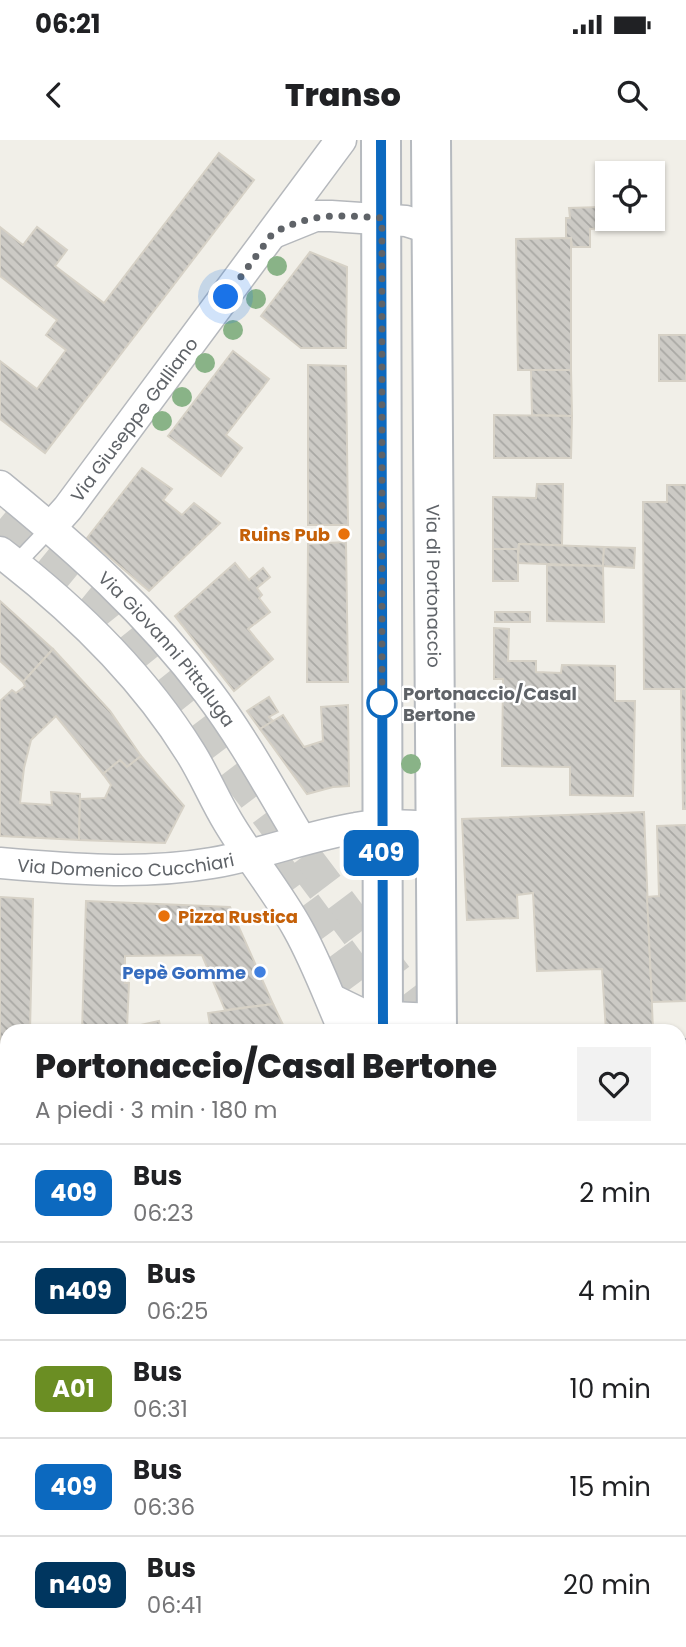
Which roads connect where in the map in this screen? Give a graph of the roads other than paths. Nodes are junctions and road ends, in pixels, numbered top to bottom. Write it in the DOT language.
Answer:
graph roads {
  1 [pos="341,140"];
  2 [pos="381,140"];
  3 [pos="431,140"];
  4 [pos="382,218"];
  5 [pos="273,233"];
  6 [pos="432,233"];
  7 [pos="0,486"];
  8 [pos="51,527"];
  9 [pos="8,558"];
  10 [pos="381,825"];
  11 [pos="436,827"];
  12 [pos="301,840"];
  13 [pos="251,855"];
  14 [pos="0,863"];
  15 [pos="331,999"];
  16 [pos="341,1024"];
  17 [pos="383,1024"];
  18 [pos="438,1024"];
  1 -- 5 [label="street, Via Giuseppe Galliano"];
  2 -- 4 [label="main road"];
  3 -- 6 [label="main road, Via di Portonaccio"];
  4 -- 5 [label="street"];
  4 -- 6 [label="street"];
  4 -- 10 [label="main road"];
  5 -- 8 [label="street, Via Giuseppe Galliano"];
  6 -- 11 [label="main road, Via di Portonaccio"];
  7 -- 8 [label="street, Via Giovanni Pittaluga"];
  8 -- 9 [label="lane"];
  8 -- 12 [label="street, Via Giovanni Pittaluga"];
  9 -- 13 [label="street"];
  10 -- 11 [label="street, Via Domenico Cucchiari"];
  10 -- 12 [label="street, Via Domenico Cucchiari"];
  10 -- 17 [label="main road"];
  11 -- 18 [label="main road, Via di Portonaccio"];
  12 -- 13 [label="street, Via Domenico Cucchiari"];
  13 -- 14 [label="street, Via Domenico Cucchiari"];
  13 -- 15 [label="street"];
  15 -- 16 [label="street"];
  15 -- 17 [label="street"];
}
